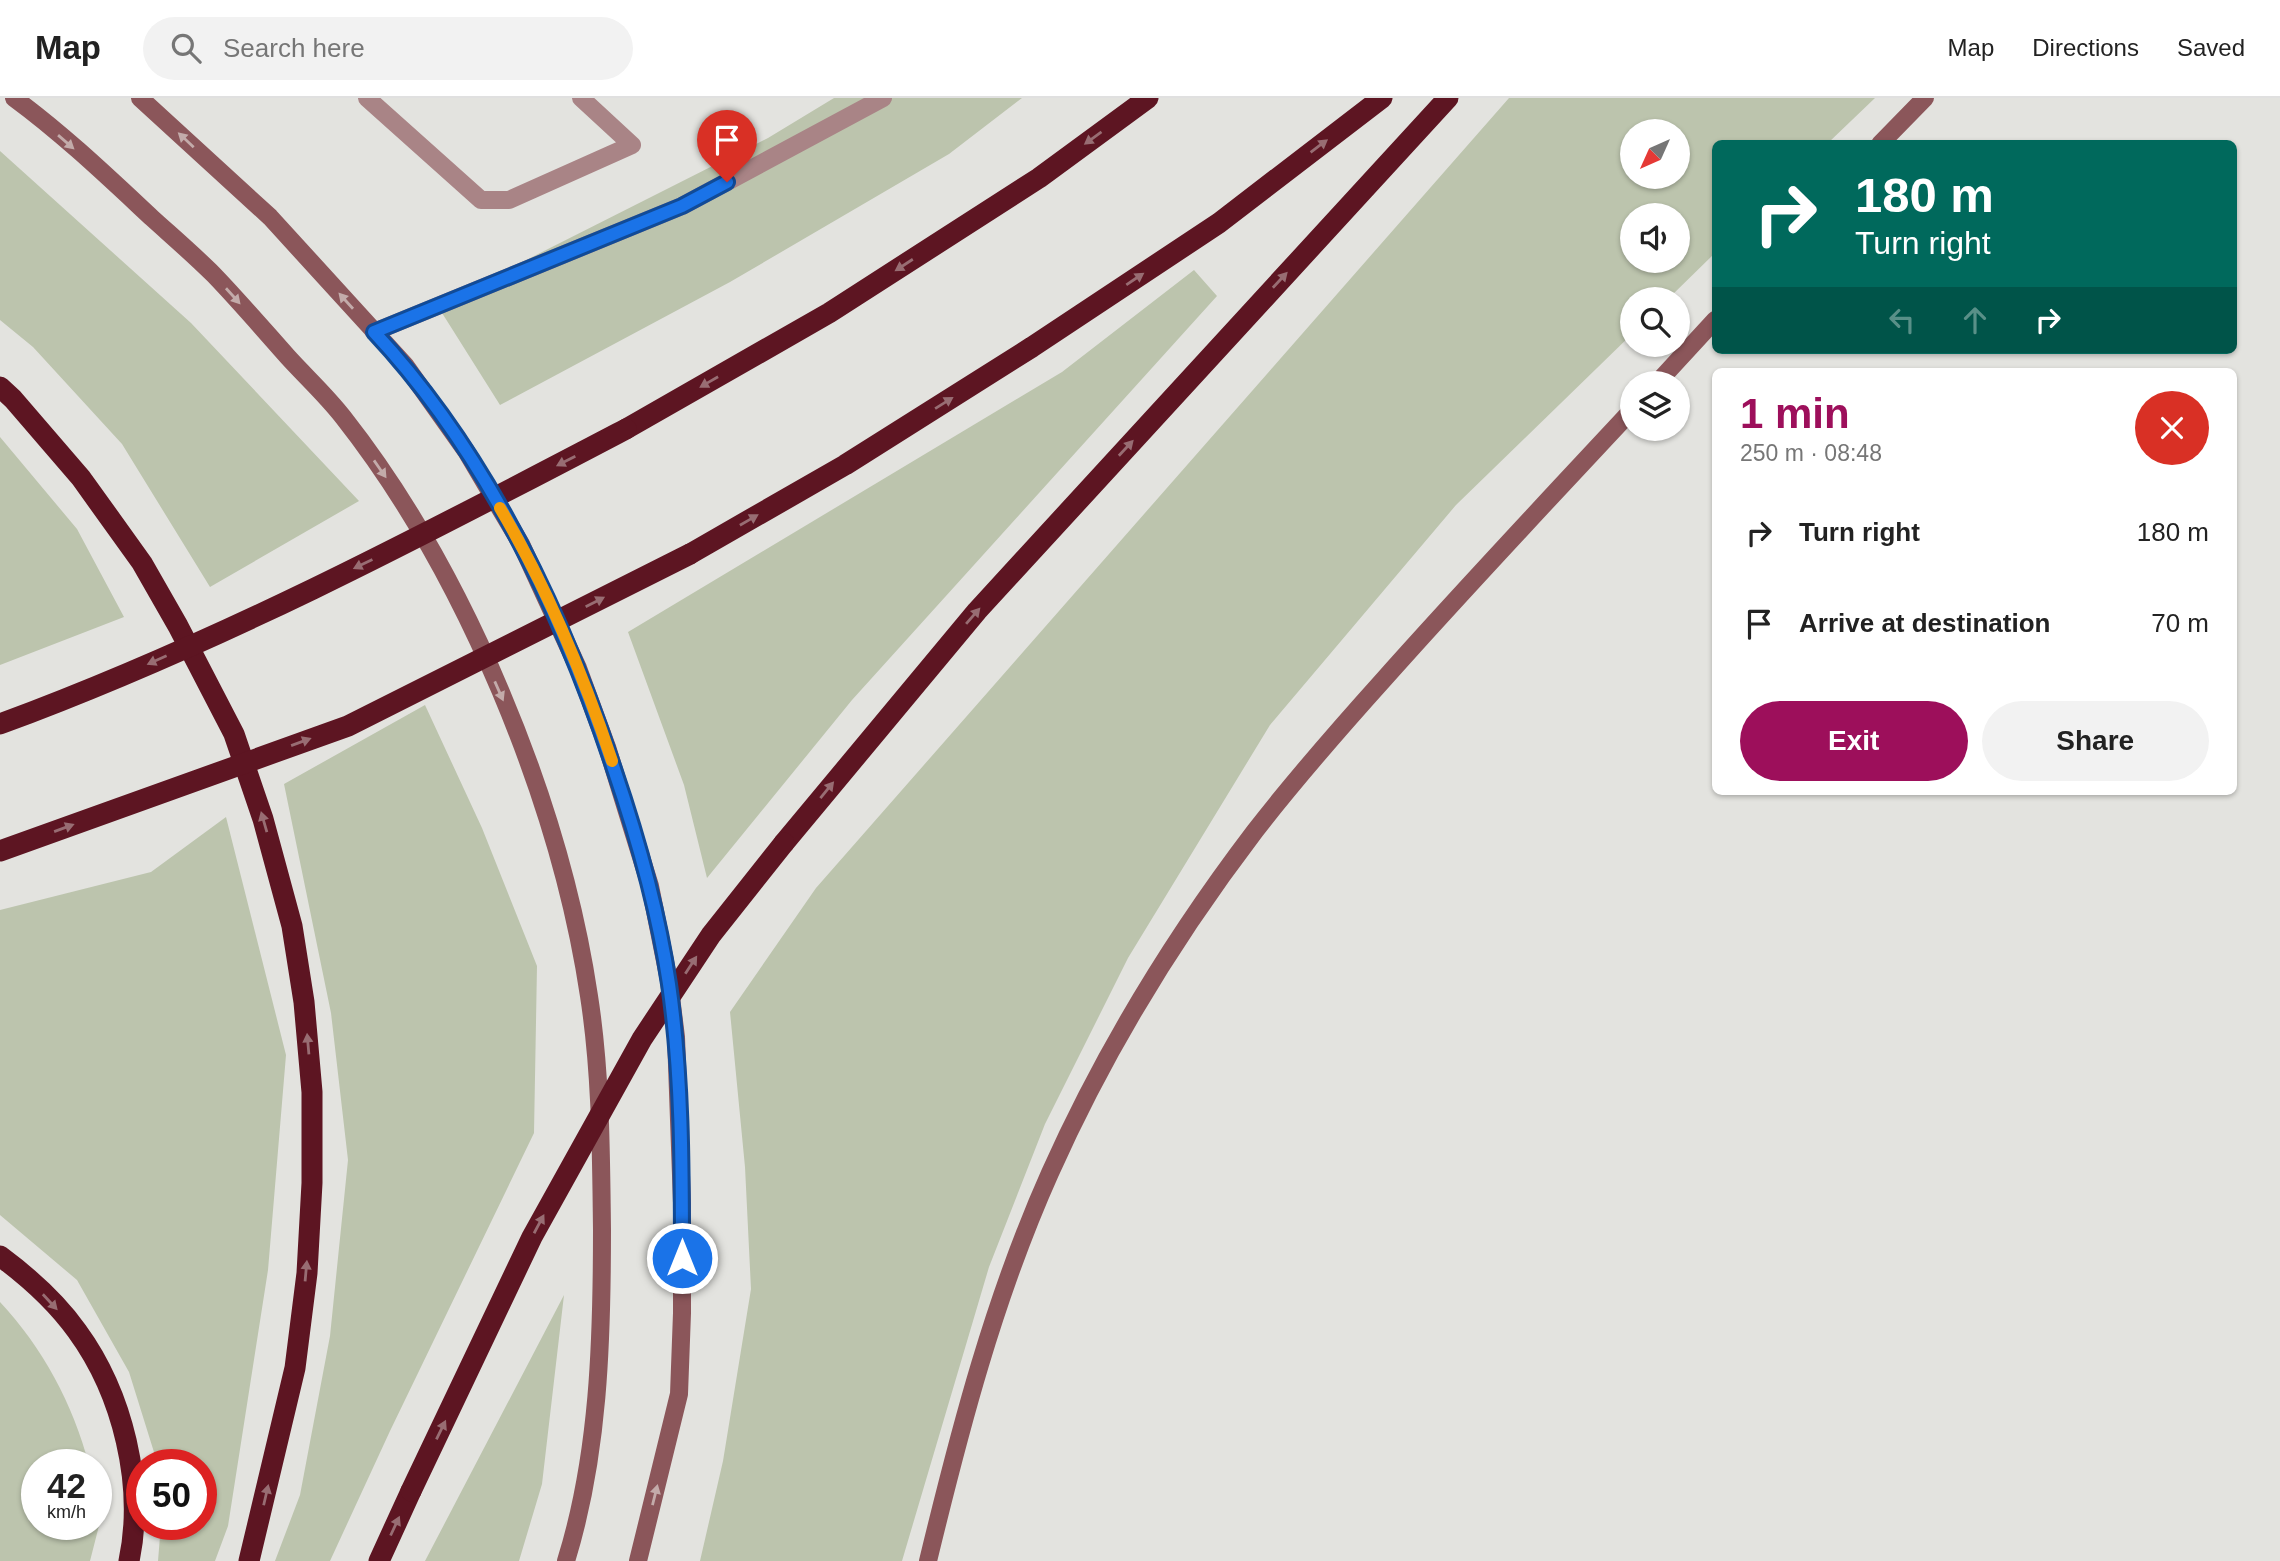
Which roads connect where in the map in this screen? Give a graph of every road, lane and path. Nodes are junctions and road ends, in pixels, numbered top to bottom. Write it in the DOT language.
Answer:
graph roads {
  1 [pos="14,98"];
  2 [pos="140,98"];
  3 [pos="367,98"];
  4 [pos="581,98"];
  5 [pos="883,98"];
  6 [pos="1148,98"];
  7 [pos="1382,98"];
  8 [pos="1448,98"];
  9 [pos="1925,98"];
  10 [pos="1884,140"];
  11 [pos="1712,323"];
  12 [pos="374,332"];
  13 [pos="1668,371"];
  14 [pos="0,387"];
  15 [pos="1620,423"];
  16 [pos="0,724"];
  17 [pos="0,851"];
  18 [pos="0,1256"];
  19 [pos="129,1561"];
  20 [pos="248,1561"];
  21 [pos="379,1561"];
  22 [pos="566,1561"];
  23 [pos="638,1561"];
  24 [pos="928,1561"];
  1 -- 22 [label="main road, one-way"];
  12 -- 2 [label="main road, one-way"];
  3 -- 4 [label="lane"];
  5 -- 12 [label="lane"];
  6 -- 16 [label="highway, one-way, bridge"];
  17 -- 7 [label="highway, one-way, bridge"];
  21 -- 8 [label="highway, one-way, bridge"];
  9 -- 10 [label="main road"];
  11 -- 13 [label="main road"];
  23 -- 12 [label="main road, one-way"];
  20 -- 14 [label="highway, one-way"];
  15 -- 24 [label="main road"];
  18 -- 19 [label="highway, one-way"];
}
